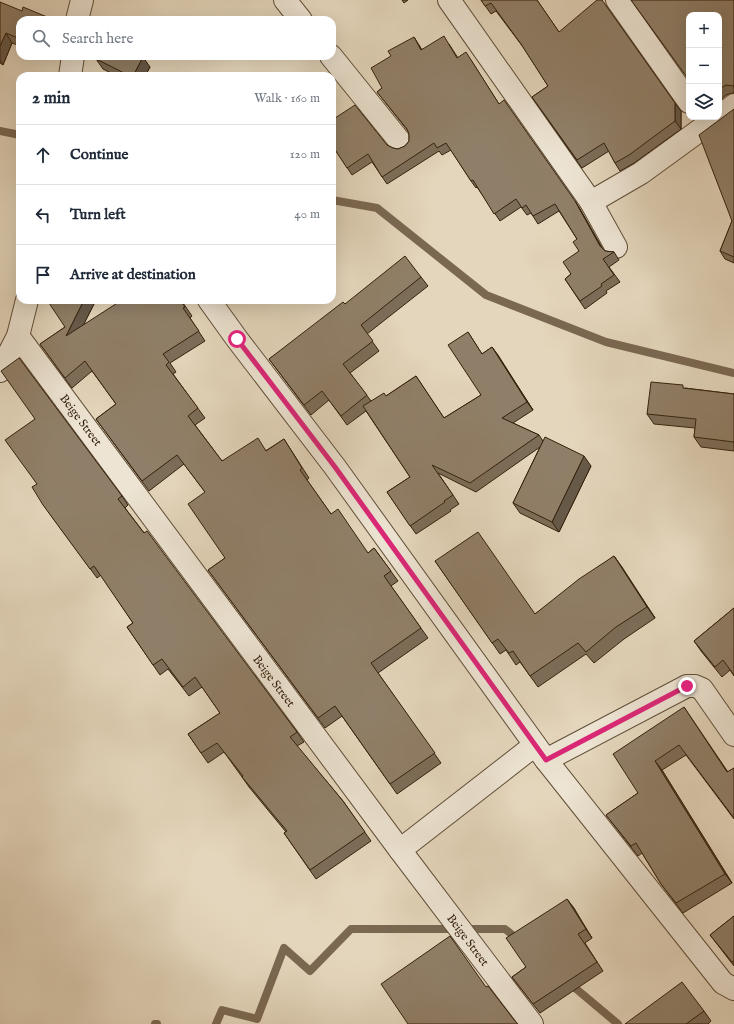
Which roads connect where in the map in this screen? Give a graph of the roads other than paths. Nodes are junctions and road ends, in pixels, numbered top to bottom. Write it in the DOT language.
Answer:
graph roads {
  1 [pos="82,0"];
  2 [pos="285,0"];
  3 [pos="449,0"];
  4 [pos="618,0"];
  5 [pos="78,16"];
  6 [pos="298,16"];
  7 [pos="72,60"];
  8 [pos="334,60"];
  9 [pos="71,72"];
  10 [pos="686,98"];
  11 [pos="734,105"];
  12 [pos="722,112"];
  13 [pos="710,120"];
  14 [pos="402,144"];
  15 [pos="591,202"];
  16 [pos="616,247"];
  17 [pos="26,304"];
  18 [pos="212,304"];
  19 [pos="18,336"];
  20 [pos="0,371"];
  21 [pos="734,735"];
  22 [pos="540,752"];
  23 [pos="400,850"];
  24 [pos="734,989"];
  25 [pos="532,1024"];
  1 -- 5 [label="street"];
  2 -- 6 [label="street"];
  3 -- 15 [label="street"];
  4 -- 10 [label="street"];
  7 -- 9 [label="street"];
  8 -- 14 [label="street"];
  11 -- 12 [label="street"];
  13 -- 15 [label="street"];
  15 -- 16 [label="street"];
  17 -- 19 [label="street"];
  18 -- 22 [label="street"];
  19 -- 20 [label="street"];
  19 -- 23 [label="street, Beige Street"];
  21 -- 22 [label="street"];
  22 -- 23 [label="street"];
  22 -- 24 [label="street"];
  23 -- 25 [label="street, Beige Street"];
}
